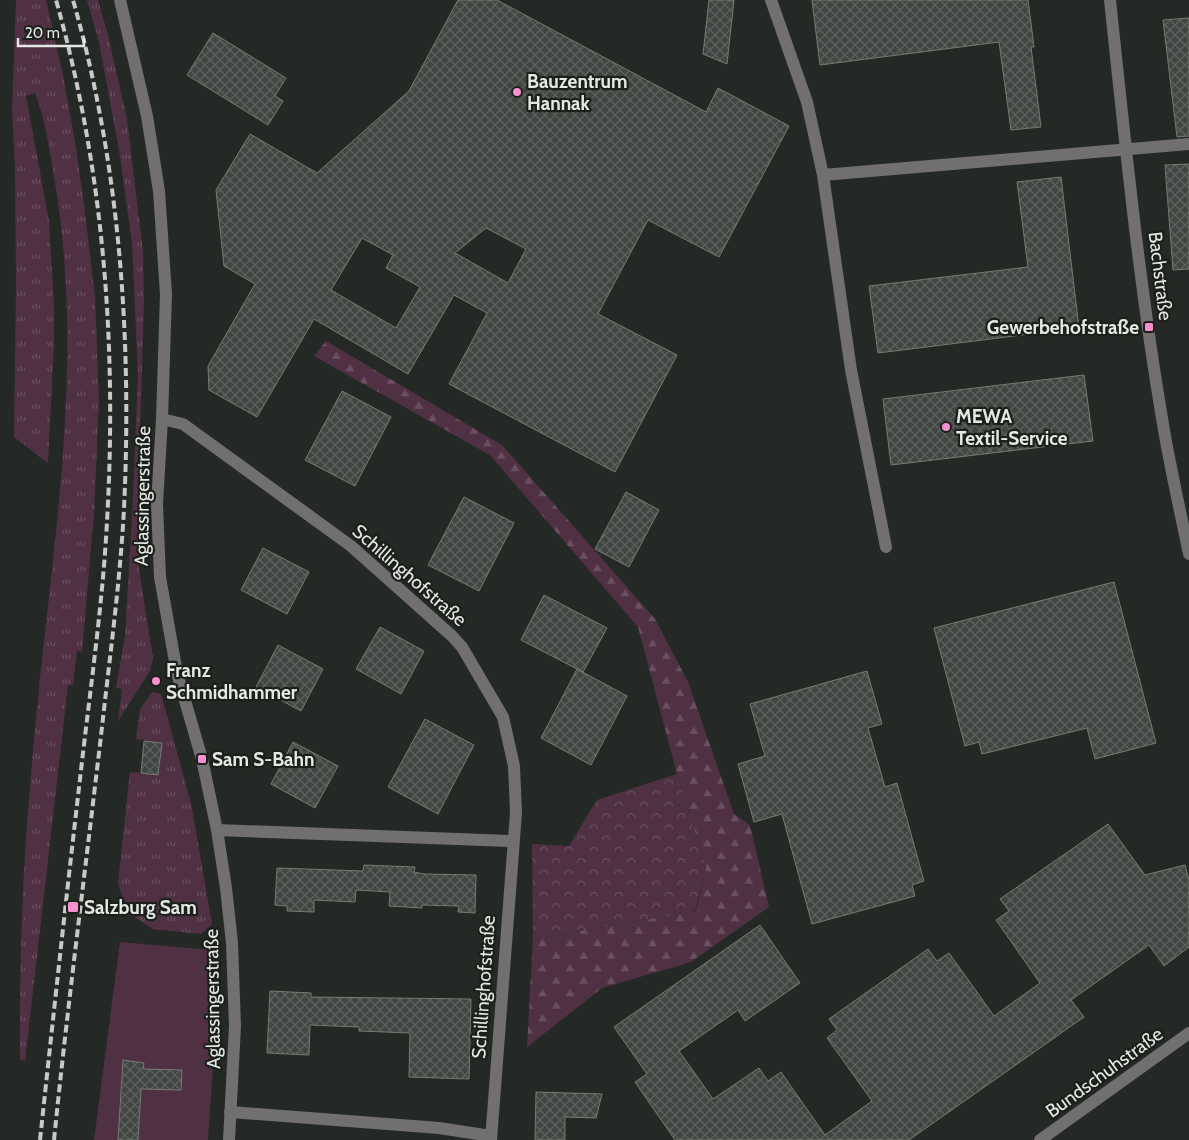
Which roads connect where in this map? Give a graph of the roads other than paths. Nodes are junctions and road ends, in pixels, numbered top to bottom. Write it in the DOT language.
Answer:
graph roads {
  1 [pos="120,0"];
  2 [pos="771,0"];
  3 [pos="1110,0"];
  4 [pos="1189,144"];
  5 [pos="1126,150"];
  6 [pos="823,175"];
  7 [pos="162,419"];
  8 [pos="886,547"];
  9 [pos="1189,554"];
  10 [pos="217,830"];
  11 [pos="513,841"];
  12 [pos="1189,1033"];
  13 [pos="230,1112"];
  14 [pos="491,1138"];
  15 [pos="228,1140"];
  16 [pos="1040,1140"];
  1 -- 7 [label="street, Aglassingerstraße"];
  2 -- 6 [label="street"];
  3 -- 5 [label="street, Bachstraße"];
  4 -- 5 [label="street"];
  5 -- 6 [label="street"];
  5 -- 9 [label="street, Bachstraße"];
  6 -- 8 [label="street"];
  7 -- 10 [label="street, Aglassingerstraße"];
  7 -- 11 [label="street, Schillinghofstraße"];
  10 -- 11 [label="street"];
  10 -- 13 [label="street, Aglassingerstraße"];
  11 -- 14 [label="street, Schillinghofstraße"];
  12 -- 16 [label="street, Bundschuhstraße"];
  13 -- 14 [label="street, Schillinghofstraße"];
  13 -- 15 [label="street, Aglassingerstraße"];
}
